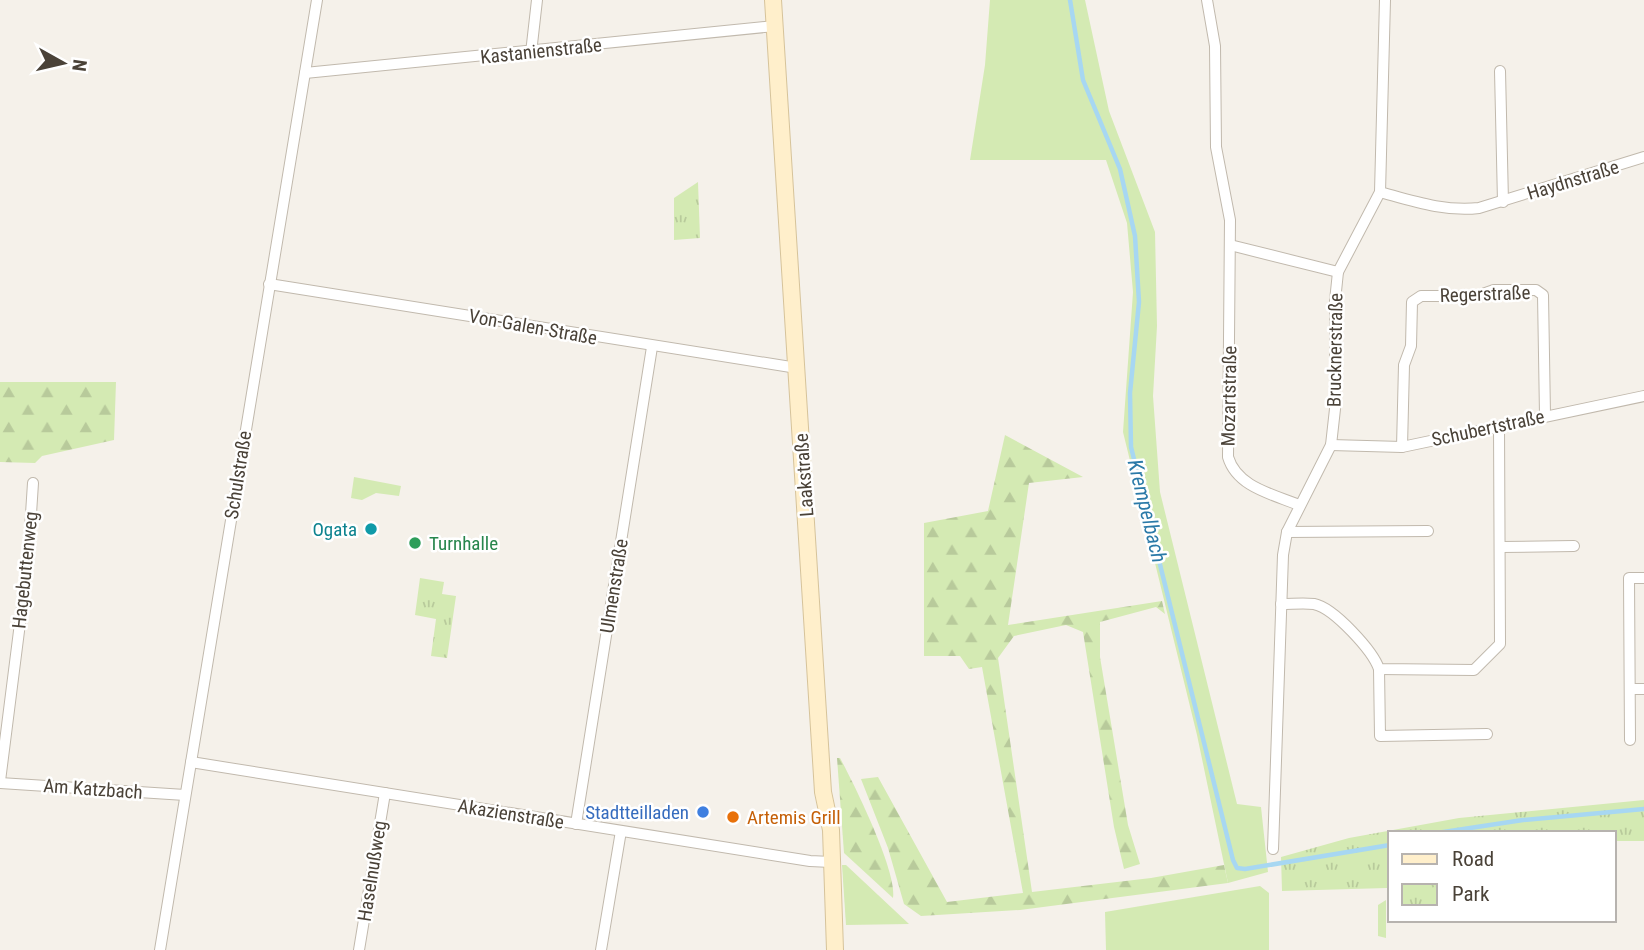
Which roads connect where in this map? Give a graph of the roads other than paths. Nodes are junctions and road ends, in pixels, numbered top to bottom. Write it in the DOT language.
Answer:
graph roads {
  1 [pos="317,0"];
  2 [pos="537,0"];
  3 [pos="774,0"];
  4 [pos="1207,0"];
  5 [pos="1380,1"];
  6 [pos="775,26"];
  7 [pos="531,53"];
  8 [pos="1500,71"];
  9 [pos="305,73"];
  10 [pos="1644,158"];
  11 [pos="1380,192"];
  12 [pos="1503,202"];
  13 [pos="1230,245"];
  14 [pos="1338,272"];
  15 [pos="269,284"];
  16 [pos="652,347"];
  17 [pos="797,368"];
  18 [pos="1644,396"];
  19 [pos="1545,415"];
  20 [pos="1499,426"];
  21 [pos="1331,445"];
  22 [pos="1402,447"];
  23 [pos="33,483"];
  24 [pos="1299,505"];
  25 [pos="1428,531"];
  26 [pos="1287,532"];
  27 [pos="1574,546"];
  28 [pos="1501,547"];
  29 [pos="1644,578"];
  30 [pos="1281,604"];
  31 [pos="1379,669"];
  32 [pos="1630,689"];
  33 [pos="1644,689"];
  34 [pos="1487,734"];
  35 [pos="1630,740"];
  36 [pos="191,762"];
  37 [pos="0,782"];
  38 [pos="386,793"];
  39 [pos="185,795"];
  40 [pos="576,824"];
  41 [pos="621,831"];
  42 [pos="1273,849"];
  43 [pos="831,862"];
  44 [pos="160,950"];
  45 [pos="359,950"];
  46 [pos="601,950"];
  47 [pos="835,950"];
  1 -- 9 [label="street, Schulstraße"];
  2 -- 7 [label="street"];
  3 -- 6 [label="street, Laakstraße"];
  4 -- 13 [label="street, Mozartstraße"];
  5 -- 11 [label="street, Brucknerstraße"];
  6 -- 7 [label="street, Kastanienstraße"];
  6 -- 17 [label="street, Laakstraße"];
  7 -- 9 [label="street, Kastanienstraße"];
  8 -- 12 [label="street, Haydnstraße"];
  9 -- 15 [label="street, Schulstraße"];
  10 -- 12 [label="street, Haydnstraße"];
  11 -- 12 [label="street, Haydnstraße"];
  11 -- 14 [label="street, Brucknerstraße"];
  13 -- 14 [label="street"];
  13 -- 24 [label="street, Mozartstraße"];
  14 -- 21 [label="street, Brucknerstraße"];
  15 -- 16 [label="street, Von-Galen-Straße"];
  15 -- 36 [label="street, Schulstraße"];
  16 -- 17 [label="street, Von-Galen-Straße"];
  16 -- 40 [label="street, Ulmenstraße"];
  17 -- 43 [label="street, Laakstraße"];
  18 -- 19 [label="street, Schubertstraße"];
  19 -- 20 [label="street, Schubertstraße"];
  19 -- 22 [label="street, Regerstraße"];
  20 -- 22 [label="street, Schubertstraße"];
  20 -- 28 [label="street"];
  21 -- 22 [label="street, Schubertstraße"];
  21 -- 24 [label="street, Brucknerstraße"];
  23 -- 37 [label="street, Hagebuttenweg"];
  24 -- 26 [label="street, Brucknerstraße"];
  25 -- 26 [label="street"];
  26 -- 30 [label="street, Brucknerstraße"];
  27 -- 28 [label="street"];
  28 -- 31 [label="street"];
  29 -- 32 [label="street"];
  30 -- 31 [label="street"];
  30 -- 42 [label="street, Brucknerstraße"];
  31 -- 34 [label="street"];
  32 -- 33 [label="street"];
  32 -- 35 [label="street"];
  36 -- 38 [label="street, Akazienstraße"];
  36 -- 39 [label="street, Schulstraße"];
  37 -- 39 [label="street, Am Katzbach"];
  38 -- 40 [label="street, Akazienstraße"];
  38 -- 45 [label="street, Haselnußweg"];
  39 -- 44 [label="street, Schulstraße"];
  40 -- 41 [label="street, Akazienstraße"];
  41 -- 43 [label="street, Akazienstraße"];
  41 -- 46 [label="street"];
  43 -- 47 [label="street, Laakstraße"];
}
